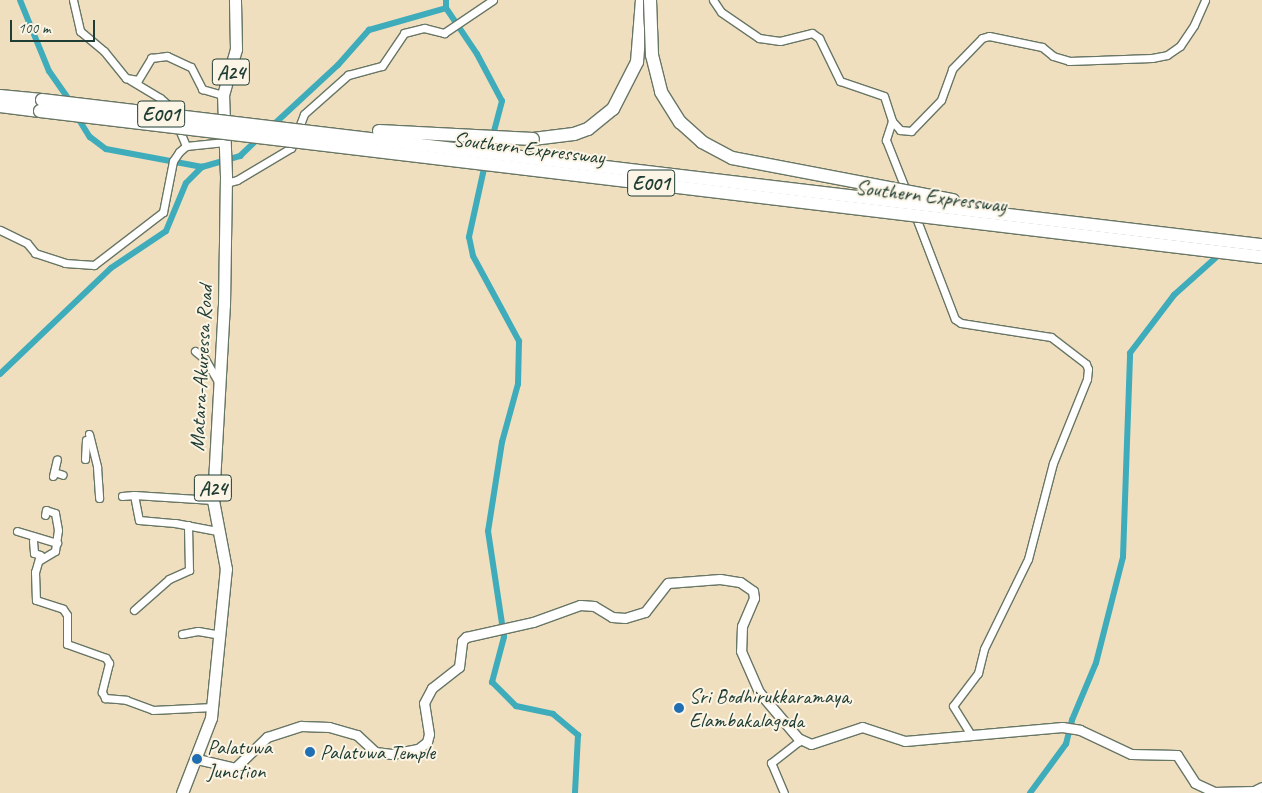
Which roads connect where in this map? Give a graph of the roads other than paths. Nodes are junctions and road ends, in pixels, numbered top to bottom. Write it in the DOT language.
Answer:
graph roads {
  1 [pos="73,0"];
  2 [pos="235,0"];
  3 [pos="493,0"];
  4 [pos="642,0"];
  5 [pos="650,0"];
  6 [pos="713,0"];
  7 [pos="1205,0"];
  8 [pos="130,80"];
  9 [pos="223,95"];
  10 [pos="0,96"];
  11 [pos="0,106"];
  12 [pos="41,106"];
  13 [pos="892,121"];
  14 [pos="280,127"];
  15 [pos="186,146"];
  16 [pos="225,146"];
  17 [pos="226,179"];
  18 [pos="1121,228"];
  19 [pos="0,230"];
  20 [pos="1262,245"];
  21 [pos="1262,257"];
  22 [pos="195,351"];
  23 [pos="219,384"];
  24 [pos="57,459"];
  25 [pos="85,459"];
  26 [pos="62,475"];
  27 [pos="134,495"];
  28 [pos="122,496"];
  29 [pos="98,498"];
  30 [pos="213,500"];
  31 [pos="45,515"];
  32 [pos="188,525"];
  33 [pos="17,531"];
  34 [pos="217,531"];
  35 [pos="33,541"];
  36 [pos="57,543"];
  37 [pos="40,560"];
  38 [pos="134,610"];
  39 [pos="182,634"];
  40 [pos="221,634"];
  41 [pos="213,707"];
  42 [pos="971,735"];
  43 [pos="798,738"];
  44 [pos="197,759"];
  45 [pos="1262,787"];
  46 [pos="182,793"];
  47 [pos="784,793"];
  1 -- 8 [label="street"];
  2 -- 9 [label="highway, Matara-Akuressa Road / A24"];
  3 -- 17 [label="street"];
  4 -- 14 [label="highway, bridge"];
  5 -- 18 [label="highway, bridge"];
  6 -- 13 [label="street"];
  7 -- 13 [label="street"];
  8 -- 9 [label="street"];
  8 -- 15 [label="street"];
  9 -- 16 [label="highway, Matara-Akuressa Road / A24"];
  10 -- 12 [label="highway, Southern Expressway / E001"];
  11 -- 12 [label="highway, Southern Expressway / E001"];
  12 -- 14 [label="highway, Southern Expressway / E001, bridge"];
  12 -- 21 [label="highway, Southern Expressway / E001, bridge"];
  13 -- 42 [label="street"];
  14 -- 18 [label="highway, Southern Expressway / E001, bridge"];
  15 -- 16 [label="street"];
  15 -- 19 [label="street"];
  16 -- 17 [label="highway, Matara-Akuressa Road / A24"];
  17 -- 23 [label="highway, Matara-Akuressa Road / A24"];
  18 -- 20 [label="highway, Southern Expressway / E001, bridge"];
  22 -- 23 [label="street"];
  23 -- 30 [label="highway, Matara-Akuressa Road / A24"];
  24 -- 26 [label="street"];
  25 -- 29 [label="street"];
  27 -- 28 [label="street"];
  27 -- 30 [label="street"];
  27 -- 32 [label="street"];
  30 -- 34 [label="highway, Matara-Akuressa Road / A24"];
  31 -- 36 [label="street"];
  32 -- 34 [label="street"];
  32 -- 38 [label="street"];
  33 -- 36 [label="street"];
  34 -- 40 [label="highway, Matara-Akuressa Road / A24"];
  35 -- 37 [label="street"];
  36 -- 37 [label="street"];
  37 -- 41 [label="street"];
  39 -- 40 [label="street"];
  40 -- 41 [label="highway, Matara-Akuressa Road / A24"];
  41 -- 44 [label="highway, Matara-Akuressa Road / A24"];
  42 -- 43 [label="street"];
  42 -- 45 [label="street"];
  43 -- 44 [label="street"];
  43 -- 47 [label="street"];
  44 -- 46 [label="highway, Matara-Akuressa Road / A24"];
}
